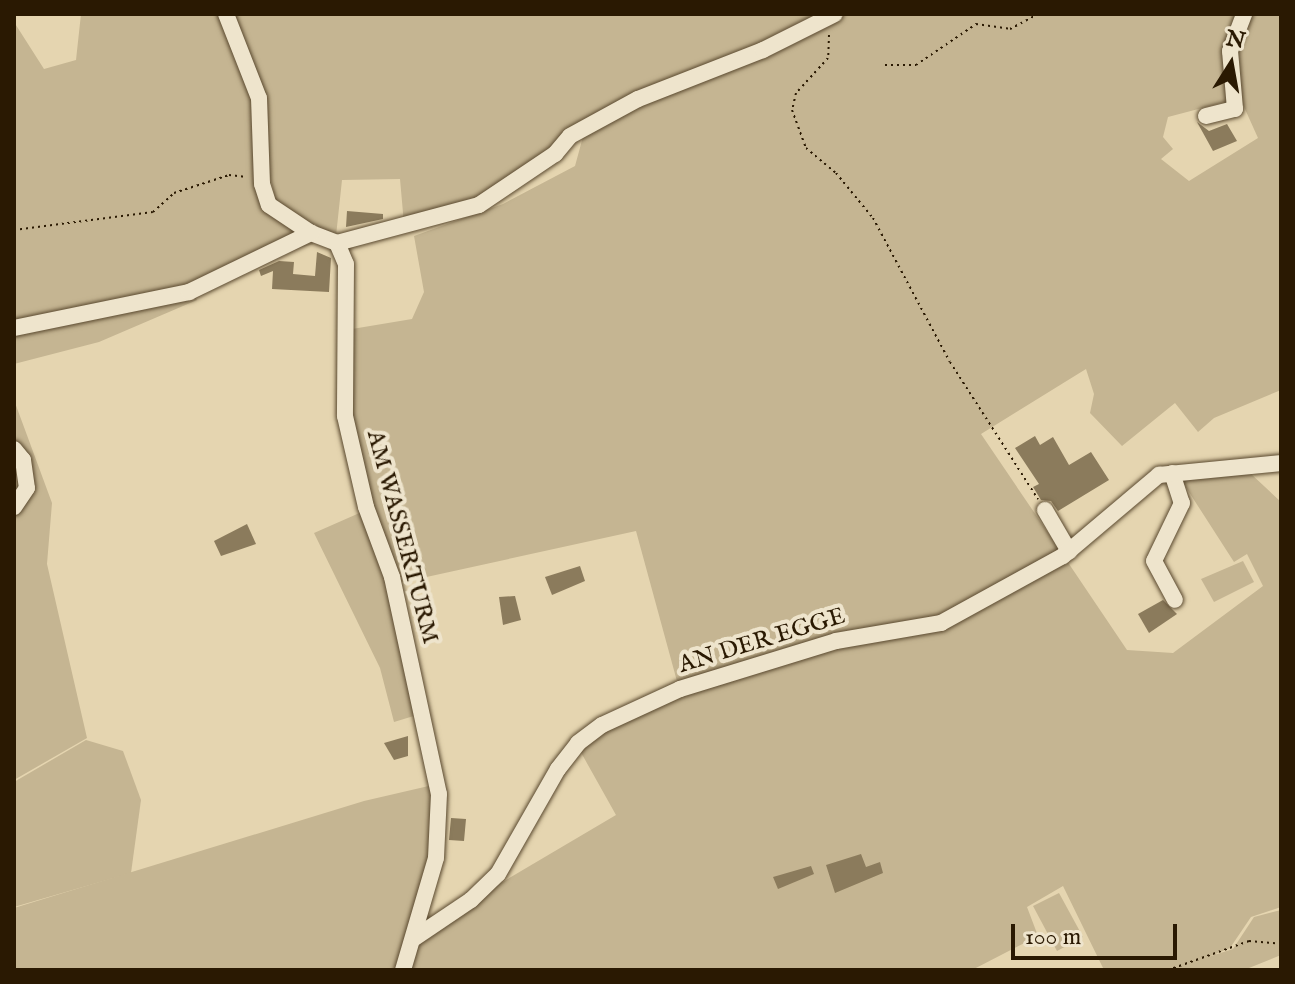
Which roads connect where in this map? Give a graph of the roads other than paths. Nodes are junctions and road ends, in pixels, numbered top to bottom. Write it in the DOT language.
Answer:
graph roads {
  1 [pos="226,14"];
  2 [pos="1244,14"];
  3 [pos="830,17"];
  4 [pos="1206,116"];
  5 [pos="311,233"];
  6 [pos="337,243"];
  7 [pos="14,328"];
  8 [pos="14,449"];
  9 [pos="1281,463"];
  10 [pos="1172,473"];
  11 [pos="14,507"];
  12 [pos="1045,510"];
  13 [pos="1069,551"];
  14 [pos="1175,600"];
  15 [pos="413,939"];
  16 [pos="403,970"];
  1 -- 5 [label="street"];
  2 -- 4 [label="street"];
  3 -- 6 [label="street"];
  5 -- 6 [label="street"];
  5 -- 7 [label="street"];
  6 -- 15 [label="street, AM WASSERTURM"];
  8 -- 11 [label="street"];
  9 -- 10 [label="street, AN DER EGGE"];
  10 -- 13 [label="street, AN DER EGGE"];
  10 -- 14 [label="street"];
  12 -- 13 [label="street"];
  13 -- 15 [label="street, AN DER EGGE"];
  15 -- 16 [label="street, AM WASSERTURM"];
}
